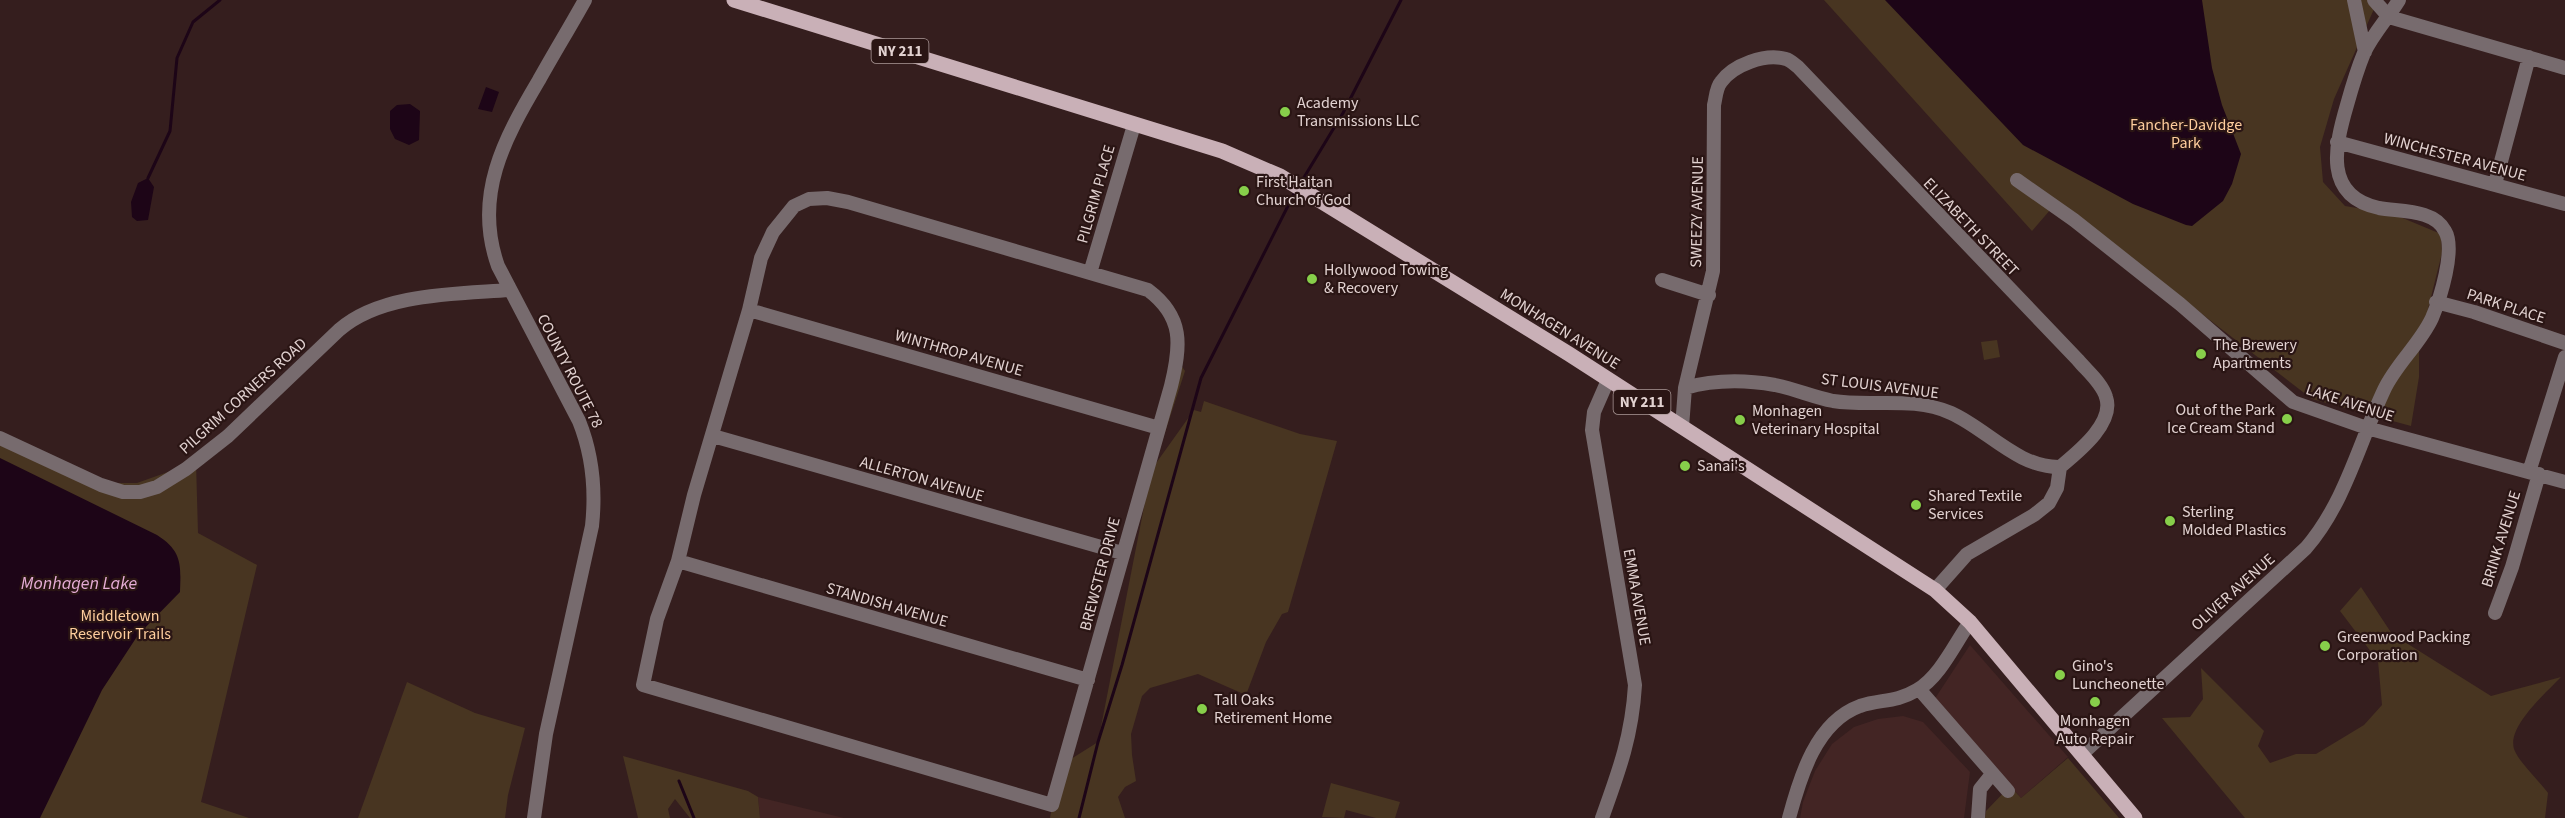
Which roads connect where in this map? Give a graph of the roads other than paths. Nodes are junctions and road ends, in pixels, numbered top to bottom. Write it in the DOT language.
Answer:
graph roads {
  1 [pos="585,0"];
  2 [pos="734,0"];
  3 [pos="2354,0"];
  4 [pos="2374,0"];
  5 [pos="2399,0"];
  6 [pos="2389,17"];
  7 [pos="2365,52"];
  8 [pos="2529,57"];
  9 [pos="1798,67"];
  10 [pos="2565,68"];
  11 [pos="1134,124"];
  12 [pos="2337,142"];
  13 [pos="2017,180"];
  14 [pos="2494,184"];
  15 [pos="2565,204"];
  16 [pos="1090,273"];
  17 [pos="1662,280"];
  18 [pos="509,290"];
  19 [pos="1709,295"];
  20 [pos="2436,302"];
  21 [pos="749,310"];
  22 [pos="2565,343"];
  23 [pos="2565,357"];
  24 [pos="1608,380"];
  25 [pos="1684,388"];
  26 [pos="1682,427"];
  27 [pos="1159,428"];
  28 [pos="2367,428"];
  29 [pos="713,435"];
  30 [pos="0,438"];
  31 [pos="2060,467"];
  32 [pos="2534,473"];
  33 [pos="2565,482"];
  34 [pos="1122,554"];
  35 [pos="678,561"];
  36 [pos="1935,590"];
  37 [pos="2495,613"];
  38 [pos="1970,622"];
  39 [pos="1088,680"];
  40 [pos="1919,689"];
  41 [pos="2083,753"];
  42 [pos="1992,774"];
  43 [pos="2008,791"];
  44 [pos="534,818"];
  45 [pos="1602,818"];
  46 [pos="1789,818"];
  47 [pos="1978,818"];
  48 [pos="2135,818"];
  1 -- 18 [label="street, COUNTY ROUTE 78"];
  2 -- 11 [label="main road, MONHAGEN AVENUE / NY 211"];
  3 -- 7 [label="street"];
  4 -- 6 [label="street"];
  5 -- 6 [label="street, OLIVER AVENUE"];
  6 -- 7 [label="street, OLIVER AVENUE"];
  6 -- 8 [label="street"];
  7 -- 12 [label="street, OLIVER AVENUE"];
  8 -- 10 [label="street"];
  8 -- 14 [label="street"];
  9 -- 19 [label="street, SWEEZY AVENUE"];
  9 -- 31 [label="street, ELIZABETH STREET"];
  11 -- 16 [label="street, PILGRIM PLACE"];
  11 -- 24 [label="main road, MONHAGEN AVENUE / NY 211"];
  12 -- 14 [label="street, WINCHESTER AVENUE"];
  12 -- 20 [label="street, OLIVER AVENUE"];
  13 -- 28 [label="street, LAKE AVENUE"];
  14 -- 15 [label="street, WINCHESTER AVENUE"];
  16 -- 21 [label="street, BREWSTER DRIVE"];
  16 -- 27 [label="street, BREWSTER DRIVE"];
  17 -- 19 [label="street"];
  18 -- 30 [label="street, PILGRIM CORNERS ROAD"];
  18 -- 44 [label="street, COUNTY ROUTE 78"];
  19 -- 25 [label="street, SWEEZY AVENUE"];
  20 -- 22 [label="street, PARK PLACE"];
  20 -- 28 [label="street, OLIVER AVENUE"];
  21 -- 27 [label="street, WINTHROP AVENUE"];
  21 -- 29 [label="street, BREWSTER DRIVE"];
  23 -- 32 [label="street, BRINK AVENUE"];
  24 -- 26 [label="main road, MONHAGEN AVENUE / NY 211"];
  24 -- 45 [label="street, EMMA AVENUE"];
  25 -- 26 [label="street, SWEEZY AVENUE"];
  25 -- 31 [label="street, ST LOUIS AVENUE"];
  26 -- 36 [label="main road, MONHAGEN AVENUE / NY 211"];
  27 -- 34 [label="street, BREWSTER DRIVE"];
  28 -- 32 [label="street, LAKE AVENUE"];
  28 -- 41 [label="street, OLIVER AVENUE"];
  29 -- 34 [label="street, ALLERTON AVENUE"];
  29 -- 35 [label="street, BREWSTER DRIVE"];
  31 -- 36 [label="street"];
  32 -- 33 [label="street, LAKE AVENUE"];
  32 -- 37 [label="street, BRINK AVENUE"];
  34 -- 39 [label="street, BREWSTER DRIVE"];
  35 -- 39 [label="street, STANDISH AVENUE"];
  35 -- 39 [label="street, BREWSTER DRIVE"];
  36 -- 38 [label="main road, MONHAGEN AVENUE / NY 211"];
  38 -- 40 [label="street"];
  38 -- 41 [label="main road, MONHAGEN AVENUE / NY 211"];
  40 -- 42 [label="street"];
  40 -- 46 [label="street"];
  41 -- 48 [label="main road, MONHAGEN AVENUE / NY 211"];
  42 -- 43 [label="street"];
  42 -- 47 [label="street"];
}
